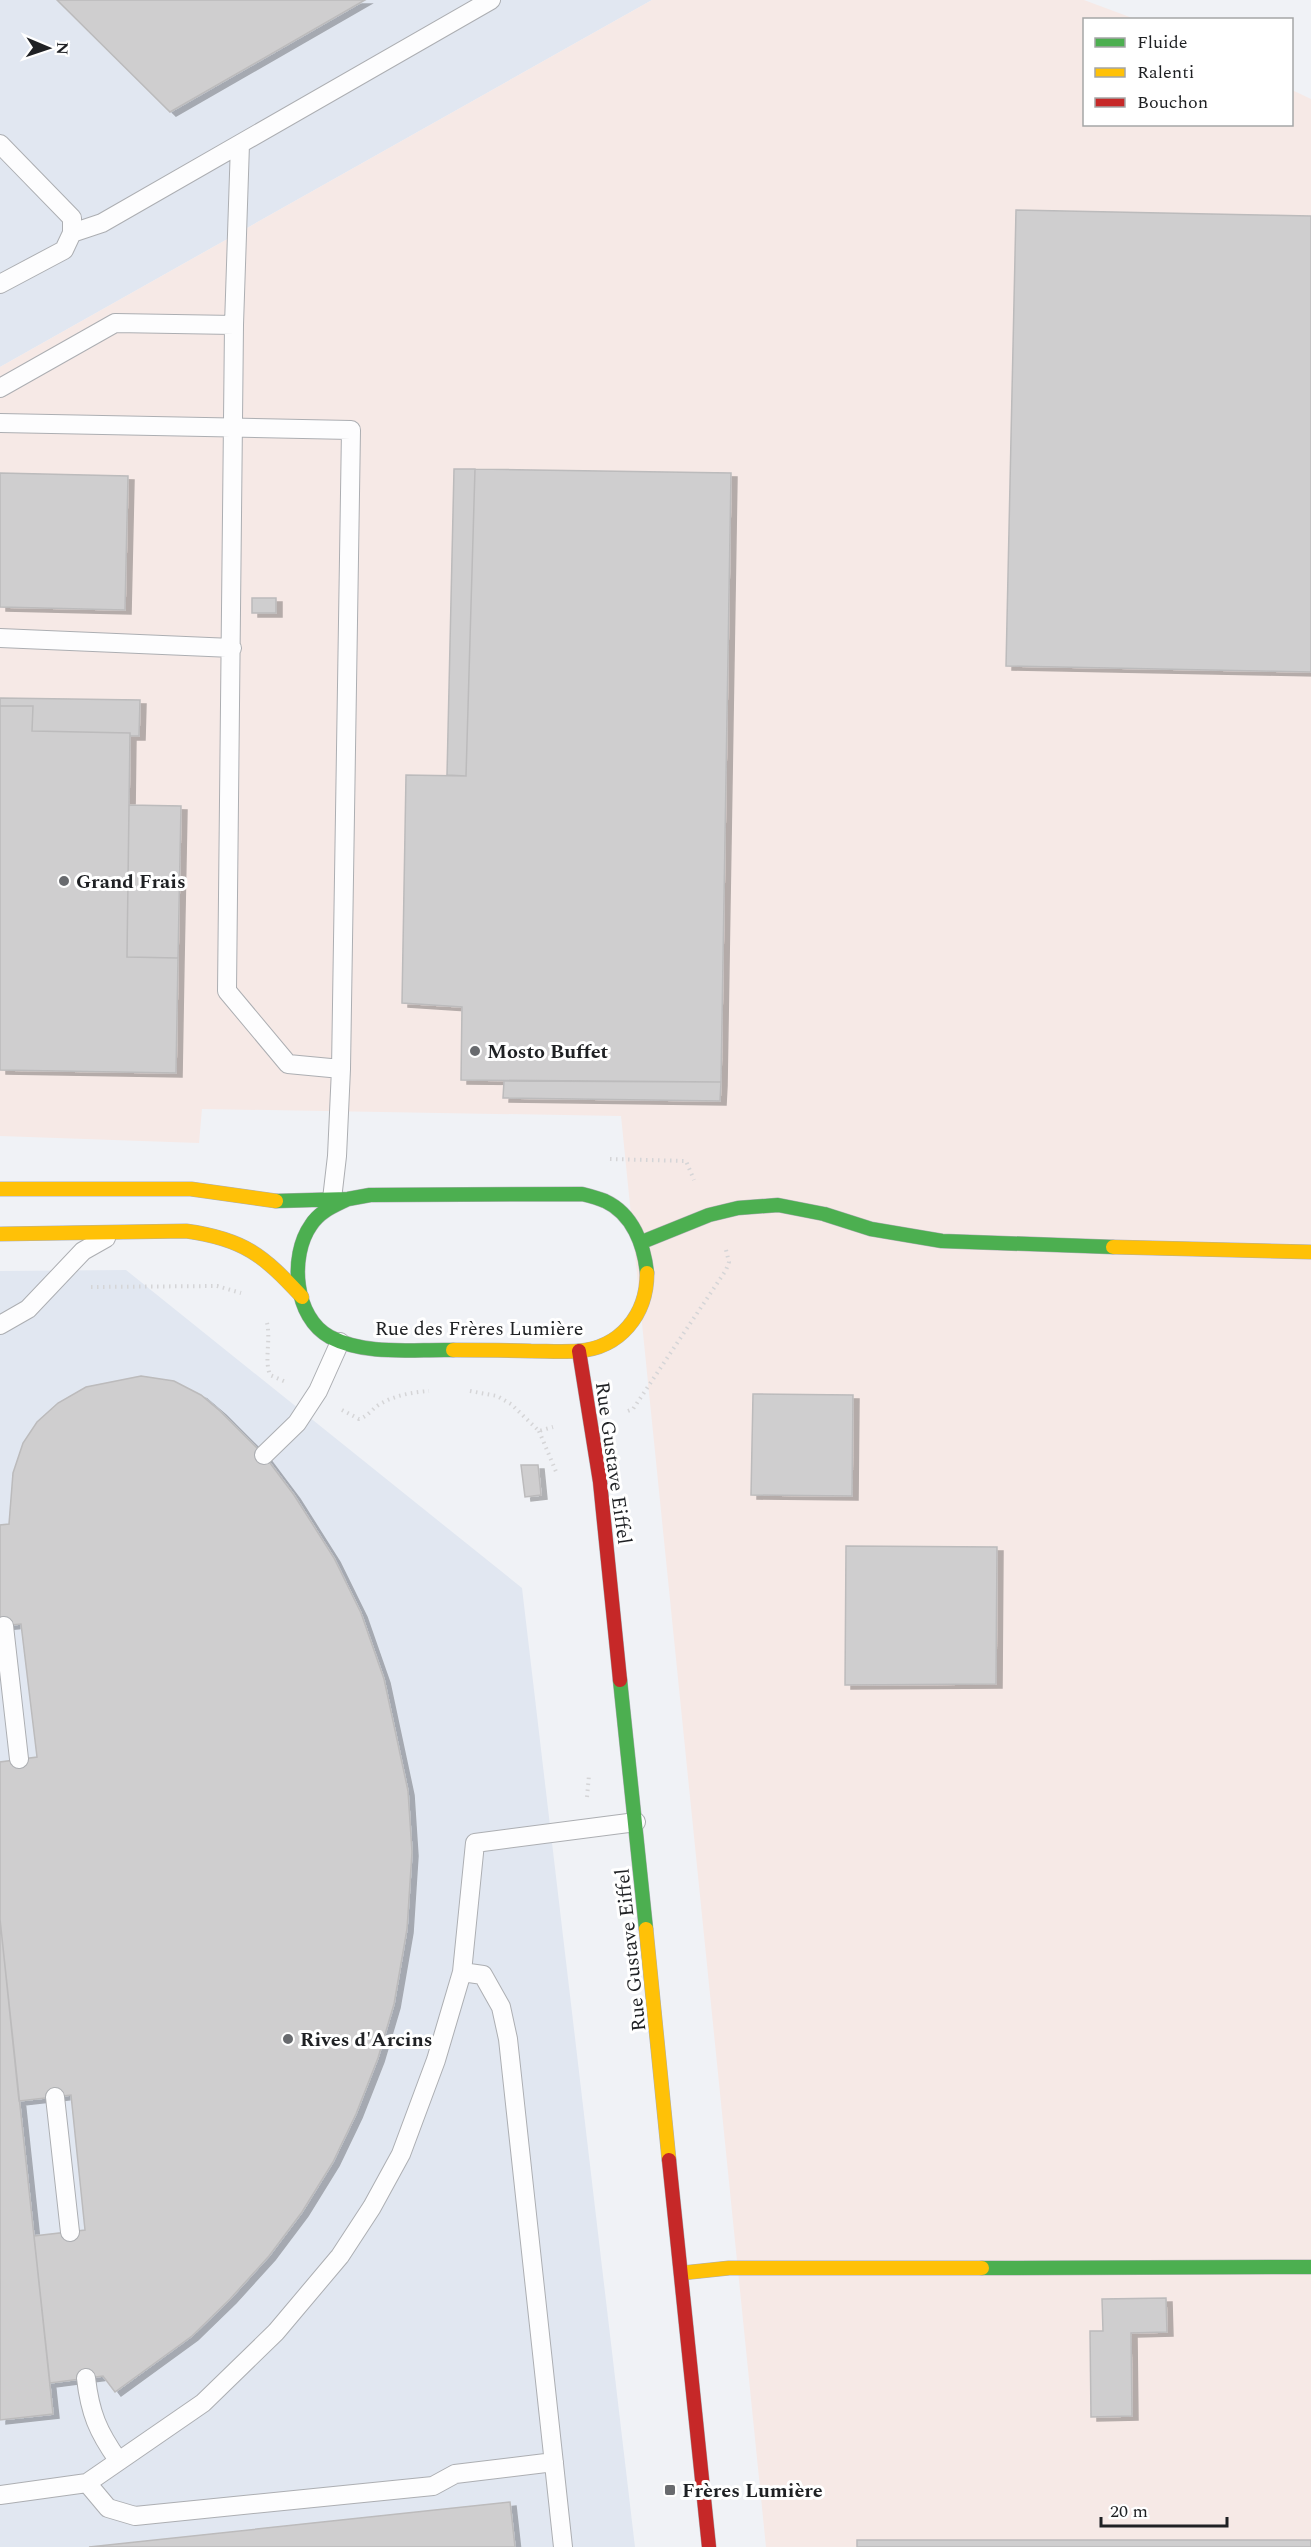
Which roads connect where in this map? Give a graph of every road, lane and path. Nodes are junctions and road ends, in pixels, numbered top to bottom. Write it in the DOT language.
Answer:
graph roads {
  1 [pos="491,0"];
  2 [pos="0,144"];
  3 [pos="240,144"];
  4 [pos="72,233"];
  5 [pos="0,284"];
  6 [pos="234,325"];
  7 [pos="0,388"];
  8 [pos="0,423"];
  9 [pos="234,427"];
  10 [pos="0,638"];
  11 [pos="232,648"];
  12 [pos="341,1069"];
  13 [pos="0,1189"];
  14 [pos="340,1199"];
  15 [pos="116,1232"];
  16 [pos="0,1234"];
  17 [pos="642,1242"];
  18 [pos="1311,1252"];
  19 [pos="302,1297"];
  20 [pos="0,1325"];
  21 [pos="340,1342"];
  22 [pos="579,1351"];
  23 [pos="264,1455"];
  24 [pos="4,1626"];
  25 [pos="19,1759"];
  26 [pos="636,1822"];
  27 [pos="462,1972"];
  28 [pos="55,2097"];
  29 [pos="70,2232"];
  30 [pos="1311,2267"];
  31 [pos="682,2273"];
  32 [pos="86,2378"];
  33 [pos="118,2460"];
  34 [pos="554,2462"];
  35 [pos="87,2483"];
  36 [pos="0,2495"];
  37 [pos="563,2547"];
  38 [pos="709,2547"];
  1 -- 3 [label="lane"];
  2 -- 4 [label="lane"];
  3 -- 4 [label="lane"];
  3 -- 6 [label="lane"];
  4 -- 5 [label="lane"];
  6 -- 7 [label="lane"];
  6 -- 9 [label="lane"];
  8 -- 9 [label="lane"];
  9 -- 11 [label="lane"];
  9 -- 12 [label="lane"];
  10 -- 11 [label="lane"];
  11 -- 12 [label="lane"];
  12 -- 14 [label="lane"];
  13 -- 14 [label="street, Rue des Frères Lumière"];
  14 -- 17 [label="street, Rue des Frères Lumière"];
  14 -- 19 [label="street, Rue des Frères Lumière"];
  15 -- 16 [label="street, Rue des Frères Lumière"];
  15 -- 19 [label="street, Rue des Frères Lumière"];
  15 -- 20 [label="lane"];
  17 -- 18 [label="street"];
  17 -- 22 [label="street, Rue des Frères Lumière"];
  19 -- 21 [label="street, Rue des Frères Lumière"];
  21 -- 22 [label="street, Rue des Frères Lumière"];
  21 -- 23 [label="lane"];
  22 -- 26 [label="street, Rue Gustave Eiffel"];
  24 -- 25 [label="lane"];
  26 -- 27 [label="lane"];
  26 -- 31 [label="street, Rue Gustave Eiffel"];
  27 -- 33 [label="lane"];
  27 -- 34 [label="lane"];
  28 -- 29 [label="lane"];
  30 -- 31 [label="street"];
  31 -- 38 [label="street, Rue Gustave Eiffel"];
  32 -- 33 [label="lane"];
  33 -- 35 [label="lane"];
  34 -- 35 [label="lane"];
  34 -- 37 [label="lane"];
  35 -- 36 [label="lane"];
}
